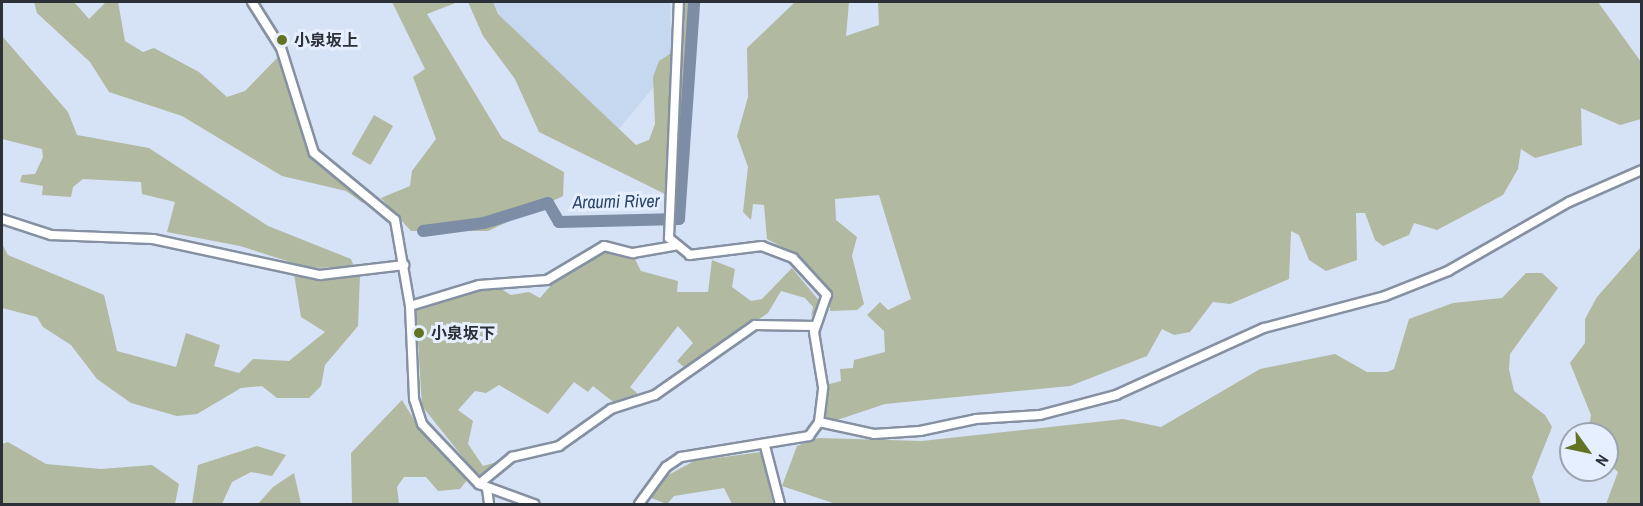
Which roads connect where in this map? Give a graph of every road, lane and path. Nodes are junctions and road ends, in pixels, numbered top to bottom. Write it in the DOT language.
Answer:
graph roads {
  1 [pos="252,2"];
  2 [pos="679,2"];
  3 [pos="1641,170"];
  4 [pos="2,219"];
  5 [pos="674,246"];
  6 [pos="404,265"];
  7 [pos="410,306"];
  8 [pos="815,326"];
  9 [pos="819,422"];
  10 [pos="765,446"];
  11 [pos="483,486"];
  12 [pos="489,504"];
  13 [pos="534,504"];
  14 [pos="639,504"];
  15 [pos="780,504"];
  1 -- 6 [label="street"];
  2 -- 5 [label="street"];
  3 -- 9 [label="street"];
  4 -- 6 [label="street"];
  5 -- 7 [label="street"];
  5 -- 8 [label="street"];
  6 -- 7 [label="street"];
  7 -- 11 [label="street"];
  8 -- 9 [label="street"];
  8 -- 11 [label="street"];
  9 -- 10 [label="street"];
  10 -- 14 [label="street"];
  10 -- 15 [label="street"];
  11 -- 12 [label="street"];
  11 -- 13 [label="street"];
}
